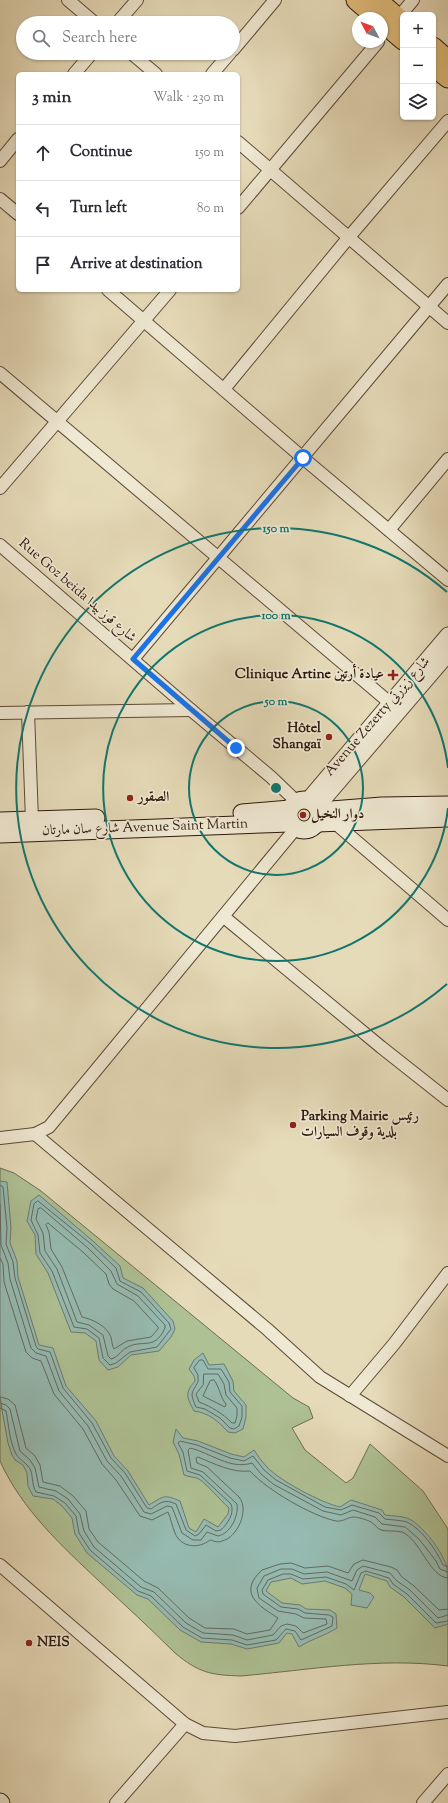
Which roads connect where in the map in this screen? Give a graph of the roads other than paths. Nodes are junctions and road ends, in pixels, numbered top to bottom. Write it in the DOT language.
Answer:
graph roads {
  1 [pos="68,0"];
  2 [pos="137,0"];
  3 [pos="275,0"];
  4 [pos="356,0"];
  5 [pos="377,0"];
  6 [pos="414,0"];
  7 [pos="87,16"];
  8 [pos="123,16"];
  9 [pos="389,29"];
  10 [pos="240,42"];
  11 [pos="434,48"];
  12 [pos="86,60"];
  13 [pos="139,60"];
  14 [pos="224,60"];
  15 [pos="448,60"];
  16 [pos="436,68"];
  17 [pos="76,72"];
  18 [pos="154,72"];
  19 [pos="214,72"];
  20 [pos="448,78"];
  21 [pos="448,121"];
  22 [pos="16,142"];
  23 [pos="240,144"];
  24 [pos="0,161"];
  25 [pos="271,169"];
  26 [pos="0,199"];
  27 [pos="240,206"];
  28 [pos="16,212"];
  29 [pos="349,237"];
  30 [pos="448,284"];
  31 [pos="110,292"];
  32 [pos="168,292"];
  33 [pos="429,307"];
  34 [pos="144,320"];
  35 [pos="448,323"];
  36 [pos="0,373"];
  37 [pos="224,389"];
  38 [pos="57,421"];
  39 [pos="303,458"];
  40 [pos="448,459"];
  41 [pos="0,488"];
  42 [pos="389,530"];
  43 [pos="0,545"];
  44 [pos="219,559"];
  45 [pos="448,580"];
  46 [pos="448,635"];
  47 [pos="448,654"];
  48 [pos="133,659"];
  49 [pos="395,707"];
  50 [pos="191,710"];
  51 [pos="28,712"];
  52 [pos="0,713"];
  53 [pos="448,805"];
  54 [pos="304,813"];
  55 [pos="448,818"];
  56 [pos="32,820"];
  57 [pos="0,821"];
  58 [pos="334,823"];
  59 [pos="0,834"];
  60 [pos="224,917"];
  61 [pos="448,920"];
  62 [pos="448,1100"];
  63 [pos="35,1134"];
  64 [pos="0,1138"];
  65 [pos="448,1273"];
  66 [pos="350,1396"];
  67 [pos="448,1456"];
  68 [pos="0,1565"];
  69 [pos="448,1712"];
  70 [pos="185,1724"];
  71 [pos="448,1774"];
  72 [pos="116,1803"];
  73 [pos="423,1803"];
  1 -- 7 [label="street"];
  2 -- 8 [label="street"];
  3 -- 10 [label="street"];
  4 -- 9 [label="main road"];
  5 -- 9 [label="main road"];
  6 -- 9 [label="street"];
  9 -- 25 [label="street"];
  11 -- 15 [label="main road"];
  12 -- 17 [label="street"];
  13 -- 18 [label="street"];
  14 -- 19 [label="street"];
  16 -- 20 [label="main road"];
  21 -- 29 [label="street"];
  22 -- 24 [label="street"];
  23 -- 25 [label="street"];
  25 -- 27 [label="street"];
  25 -- 29 [label="street"];
  26 -- 28 [label="street"];
  29 -- 33 [label="street"];
  29 -- 37 [label="street"];
  30 -- 33 [label="street"];
  31 -- 34 [label="street"];
  32 -- 34 [label="street"];
  33 -- 35 [label="street"];
  33 -- 39 [label="street"];
  34 -- 37 [label="street"];
  34 -- 38 [label="street"];
  36 -- 38 [label="street"];
  37 -- 39 [label="street"];
  38 -- 41 [label="street"];
  38 -- 44 [label="street"];
  39 -- 42 [label="street"];
  39 -- 44 [label="street"];
  40 -- 42 [label="street"];
  42 -- 45 [label="street"];
  43 -- 48 [label="street, Rue Goz beida شارع قوز بيدا"];
  44 -- 48 [label="street"];
  44 -- 49 [label="street"];
  46 -- 49 [label="street, Avenue Zezerty شارع زيزرتي"];
  47 -- 49 [label="street, Avenue Zezerty شارع زيزرتي"];
  48 -- 50 [label="street, Rue Goz beida شارع قوز بيدا"];
  49 -- 54 [label="street, Avenue Zezerty شارع زيزرتي"];
  50 -- 51 [label="street"];
  50 -- 54 [label="street, Rue Goz beida شارع قوز بيدا"];
  51 -- 52 [label="street"];
  51 -- 56 [label="street"];
  53 -- 54 [label="main road, شارع سان مارتان Avenue Saint Martin"];
  54 -- 56 [label="main road, شارع سان مارتان Avenue Saint Martin"];
  54 -- 58 [label="main road, شارع سان مارتان Avenue Saint Martin"];
  54 -- 59 [label="main road, شارع سان مارتان Avenue Saint Martin"];
  54 -- 60 [label="street"];
  55 -- 58 [label="main road, شارع سان مارتان Avenue Saint Martin"];
  56 -- 57 [label="main road, شارع سان مارتان Avenue Saint Martin"];
  58 -- 61 [label="street"];
  60 -- 62 [label="street"];
  60 -- 63 [label="street"];
  63 -- 64 [label="street"];
  63 -- 66 [label="street"];
  65 -- 66 [label="street"];
  66 -- 67 [label="street"];
  68 -- 70 [label="street"];
  69 -- 70 [label="street"];
  70 -- 72 [label="street"];
  71 -- 73 [label="street"];
}
